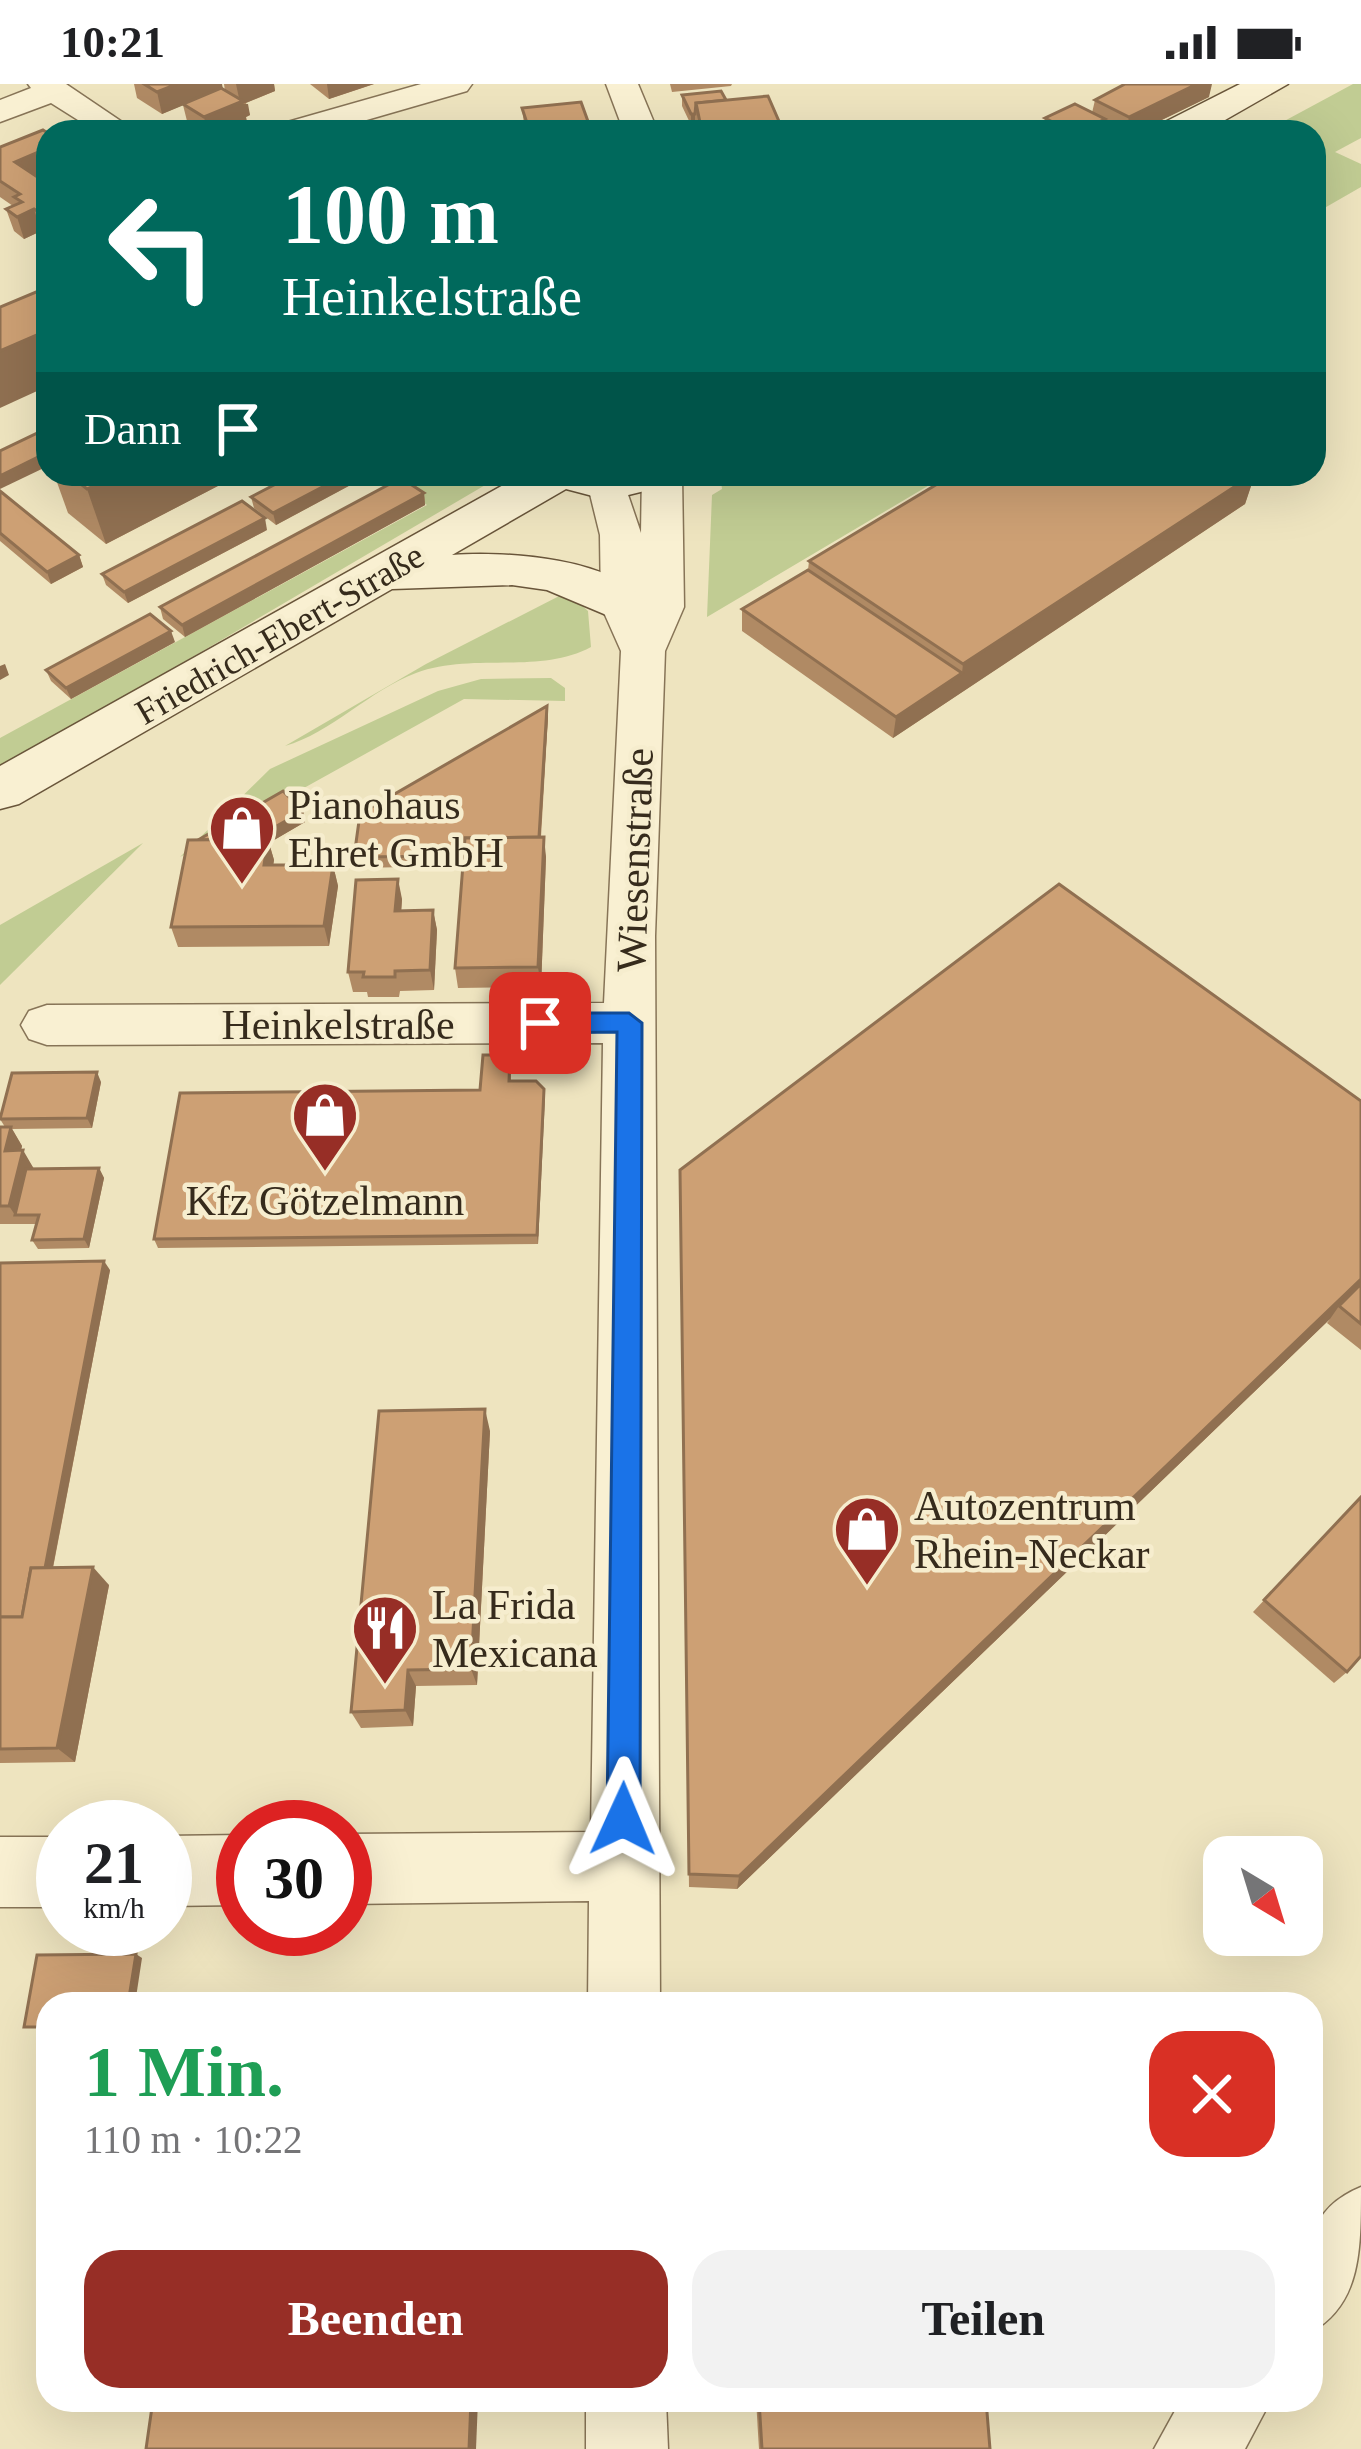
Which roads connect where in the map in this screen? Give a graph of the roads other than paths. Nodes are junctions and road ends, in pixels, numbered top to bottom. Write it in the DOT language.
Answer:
graph roads {
  1 [pos="456,84"];
  2 [pos="622,84"];
  3 [pos="49,87"];
  4 [pos="1244,88"];
  5 [pos="0,112"];
  6 [pos="101,120"];
  7 [pos="331,120"];
  8 [pos="636,120"];
  9 [pos="1193,120"];
  10 [pos="561,486"];
  11 [pos="583,486"];
  12 [pos="659,486"];
  13 [pos="385,574"];
  14 [pos="633,628"];
  15 [pos="0,790"];
  16 [pos="629,1023"];
  17 [pos="47,1025"];
  18 [pos="623,1866"];
  19 [pos="372,1869"];
  20 [pos="36,1871"];
  21 [pos="0,1872"];
  22 [pos="624,1992"];
  23 [pos="1361,2226"];
  24 [pos="1323,2277"];
  25 [pos="626,2412"];
  26 [pos="1223,2412"];
  27 [pos="627,2449"];
  28 [pos="1195,2449"];
  1 -- 7 [label="street"];
  2 -- 8 [label="street"];
  3 -- 5 [label="street"];
  3 -- 6 [label="street"];
  4 -- 9 [label="street"];
  10 -- 13 [label="street, Friedrich-Ebert-Straße"];
  11 -- 14 [label="street, Wiesenstraße"];
  12 -- 14 [label="street, Wiesenstraße"];
  13 -- 14 [label="street"];
  13 -- 15 [label="street, Friedrich-Ebert-Straße"];
  14 -- 16 [label="street, Wiesenstraße"];
  16 -- 17 [label="street, Heinkelstraße"];
  16 -- 18 [label="street, Wiesenstraße"];
  18 -- 19 [label="street"];
  18 -- 22 [label="street, Wiesenstraße"];
  20 -- 21 [label="street"];
  23 -- 24 [label="street"];
  25 -- 27 [label="street"];
  26 -- 28 [label="street"];
}
